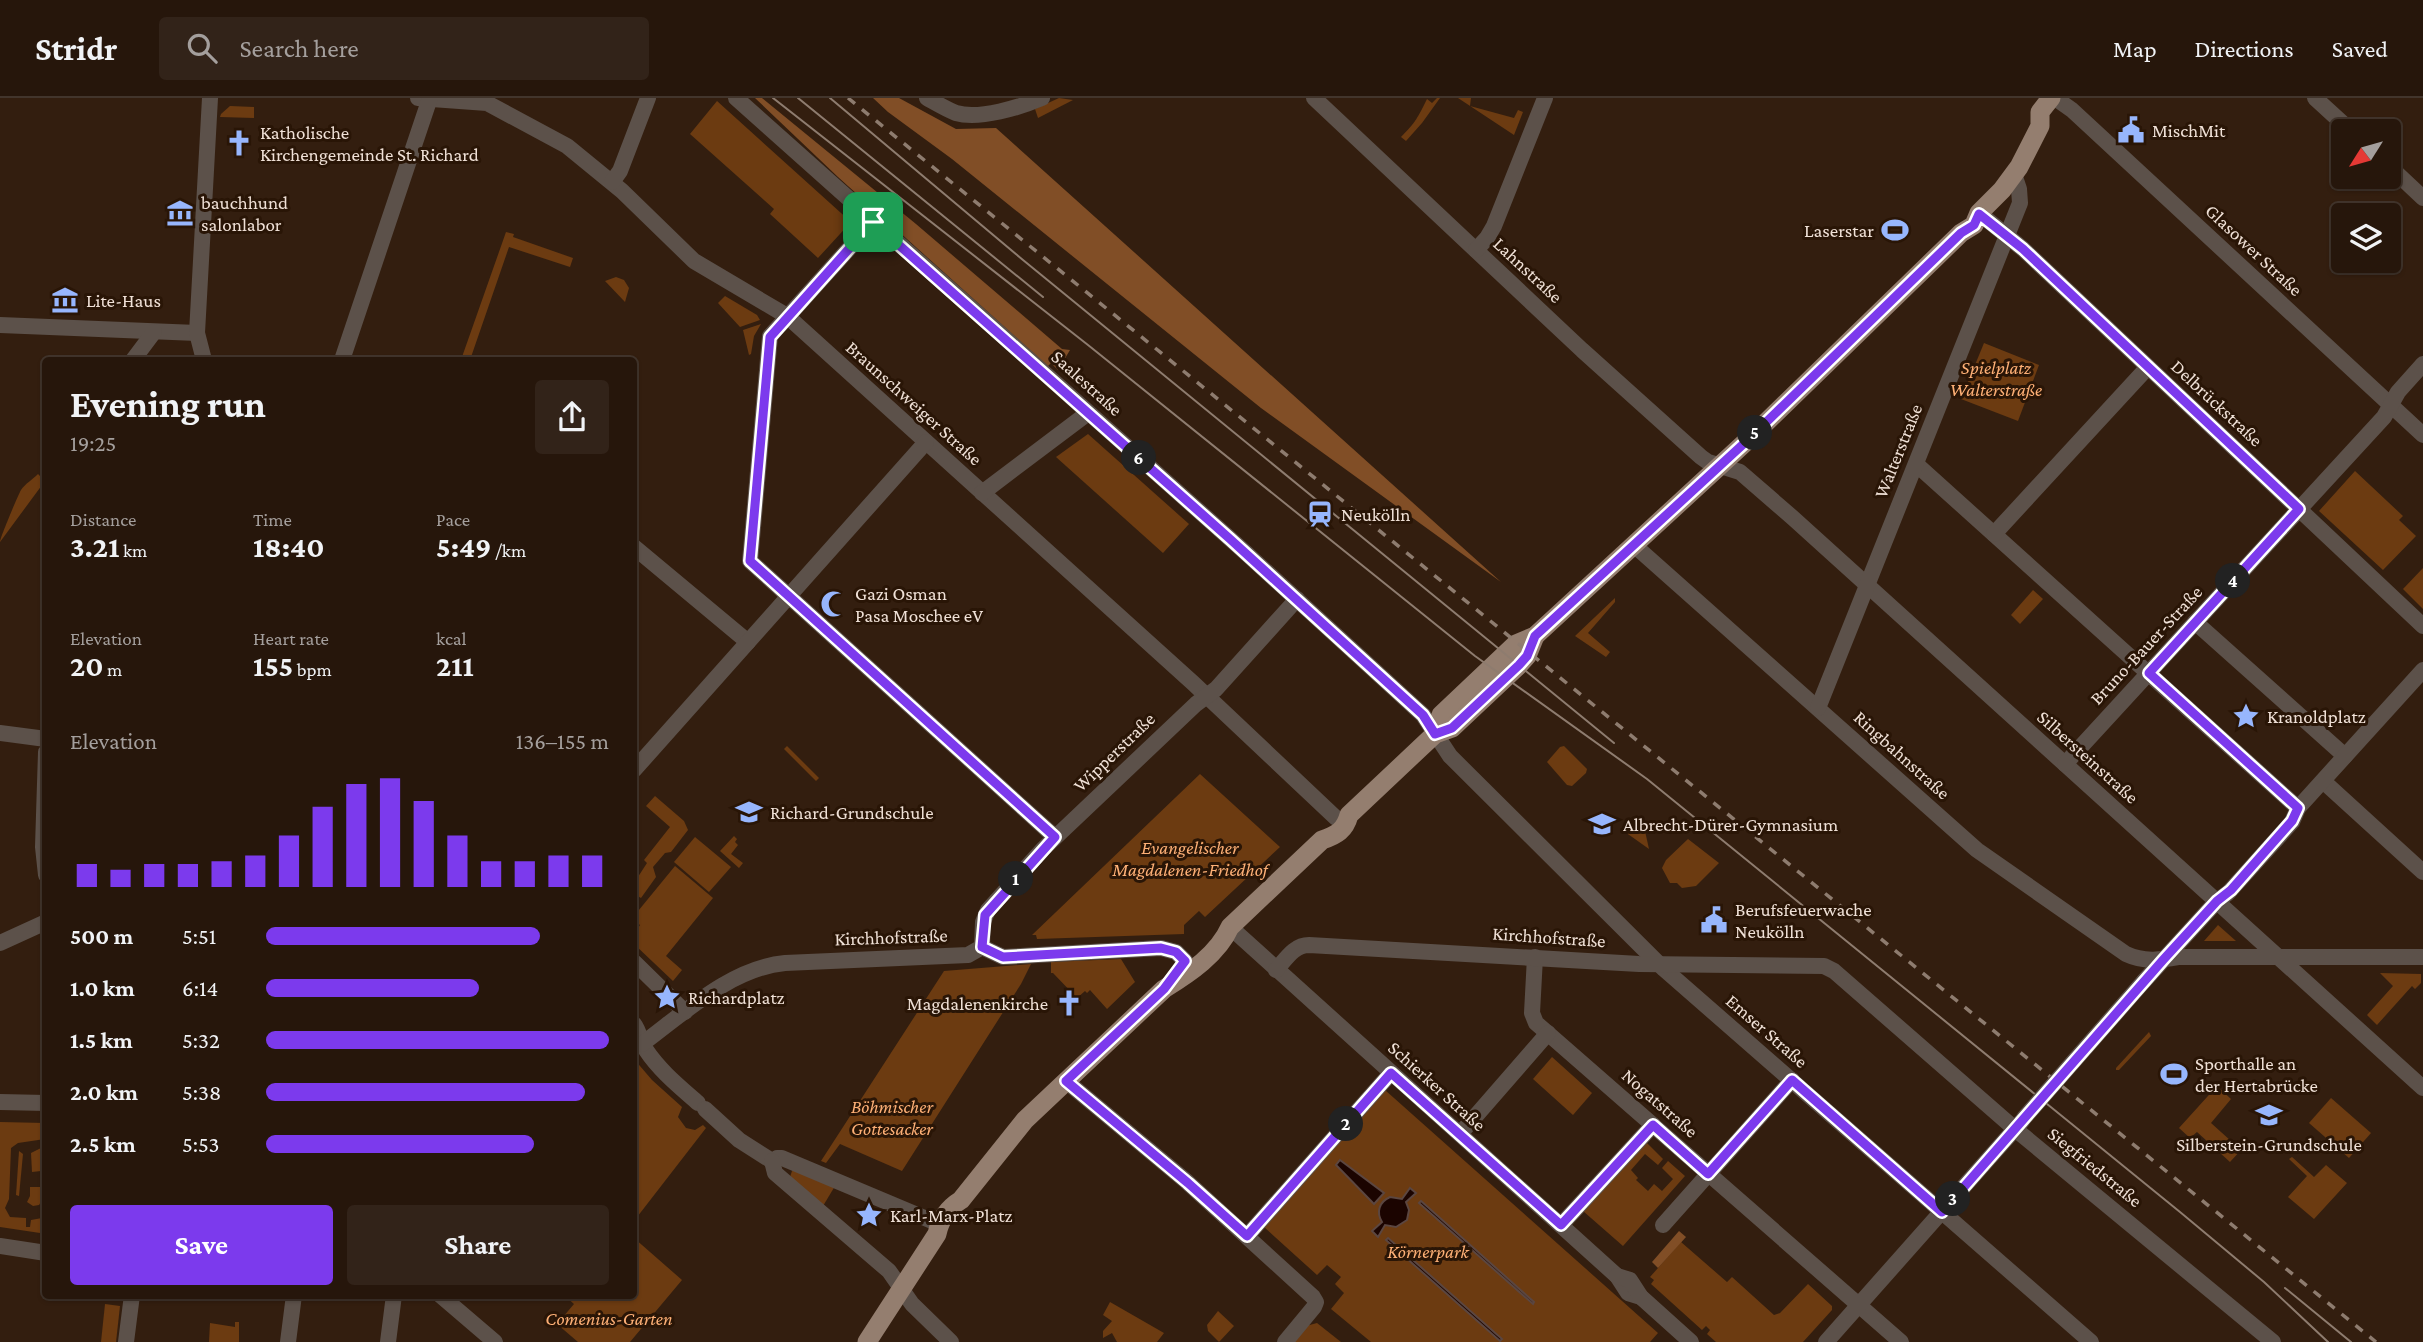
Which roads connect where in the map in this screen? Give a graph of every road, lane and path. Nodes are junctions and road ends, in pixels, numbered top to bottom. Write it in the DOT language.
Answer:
graph roads {
  1 [pos="210,98"];
  2 [pos="426,98"];
  3 [pos="648,98"];
  4 [pos="736,98"];
  5 [pos="927,98"];
  6 [pos="1042,98"];
  7 [pos="1314,98"];
  8 [pos="1545,98"];
  9 [pos="2053,98"];
  10 [pos="2315,98"];
  11 [pos="2338,119"];
  12 [pos="2014,174"];
  13 [pos="2401,177"];
  14 [pos="612,182"];
  15 [pos="2423,198"];
  16 [pos="1979,214"];
  17 [pos="873,222"];
  18 [pos="2006,237"];
  19 [pos="1476,250"];
  20 [pos="787,316"];
  21 [pos="0,325"];
  22 [pos="155,332"];
  23 [pos="197,333"];
  24 [pos="136,357"];
  25 [pos="203,357"];
  26 [pos="343,357"];
  27 [pos="2423,364"];
  28 [pos="2148,368"];
  29 [pos="2391,405"];
  30 [pos="1088,413"];
  31 [pos="2423,435"];
  32 [pos="926,442"];
  33 [pos="1916,464"];
  34 [pos="1720,465"];
  35 [pos="982,493"];
  36 [pos="2299,509"];
  37 [pos="1994,534"];
  38 [pos="1635,546"];
  39 [pos="637,550"];
  40 [pos="1867,585"];
  41 [pos="788,596"];
  42 [pos="1297,599"];
  43 [pos="2196,622"];
  44 [pos="2423,626"];
  45 [pos="748,642"];
  46 [pos="2423,670"];
  47 [pos="2149,673"];
  48 [pos="1829,681"];
  49 [pos="1796,690"];
  50 [pos="1207,696"];
  51 [pos="1818,708"];
  52 [pos="0,733"];
  53 [pos="1435,734"];
  54 [pos="42,738"];
  55 [pos="2345,756"];
  56 [pos="2065,764"];
  57 [pos="637,767"];
  58 [pos="2322,781"];
  59 [pos="2298,808"];
  60 [pos="1343,817"];
  61 [pos="1055,837"];
  62 [pos="2423,872"];
  63 [pos="2217,901"];
  64 [pos="42,924"];
  65 [pos="1230,927"];
  66 [pos="0,943"];
  67 [pos="982,947"];
  68 [pos="1535,957"];
  69 [pos="2278,957"];
  70 [pos="2423,957"];
  71 [pos="2163,960"];
  72 [pos="1185,961"];
  73 [pos="637,964"];
  74 [pos="1659,964"];
  75 [pos="1829,968"];
  76 [pos="1276,970"];
  77 [pos="1164,989"];
  78 [pos="691,1008"];
  79 [pos="637,1028"];
  80 [pos="1548,1033"];
  81 [pos="642,1044"];
  82 [pos="1391,1073"];
  83 [pos="1792,1080"];
  84 [pos="1066,1081"];
  85 [pos="2423,1088"];
  86 [pos="0,1102"];
  87 [pos="42,1103"];
  88 [pos="2020,1124"];
  89 [pos="1653,1125"];
  90 [pos="1460,1134"];
  91 [pos="772,1161"];
  92 [pos="1708,1174"];
  93 [pos="1942,1212"];
  94 [pos="1561,1225"];
  95 [pos="1663,1225"];
  96 [pos="938,1229"];
  97 [pos="1247,1236"];
  98 [pos="0,1246"];
  99 [pos="42,1251"];
  100 [pos="901,1289"];
  101 [pos="131,1299"];
  102 [pos="294,1299"];
  103 [pos="393,1299"];
  104 [pos="445,1299"];
  105 [pos="1858,1305"];
  106 [pos="126,1342"];
  107 [pos="288,1342"];
  108 [pos="388,1342"];
  109 [pos="495,1342"];
  110 [pos="867,1342"];
  111 [pos="951,1342"];
  112 [pos="1286,1342"];
  113 [pos="1691,1342"];
  114 [pos="1826,1342"];
  115 [pos="1901,1342"];
  116 [pos="2091,1342"];
  117 [pos="2273,1342"];
  1 -- 23 [label="street"];
  2 -- 14 [label="street, Braunschweiger Straße"];
  2 -- 26 [label="street"];
  3 -- 14 [label="street"];
  4 -- 17 [label="street, Saalestraße"];
  5 -- 6 [label="street"];
  7 -- 19 [label="street, Lahnstraße"];
  8 -- 19 [label="street"];
  9 -- 12 [label="main road"];
  9 -- 29 [label="street, Glasower Straße"];
  10 -- 11 [label="street"];
  12 -- 16 [label="main road"];
  12 -- 18 [label="street, Walterstraße"];
  13 -- 15 [label="street"];
  14 -- 20 [label="street, Braunschweiger Straße"];
  16 -- 18 [label="street, Delbrückstraße"];
  16 -- 34 [label="main road"];
  17 -- 20 [label="street"];
  17 -- 30 [label="street, Saalestraße"];
  18 -- 28 [label="street, Delbrückstraße"];
  18 -- 33 [label="street, Walterstraße"];
  19 -- 34 [label="street, Lahnstraße"];
  20 -- 32 [label="street, Braunschweiger Straße"];
  20 -- 41 [label="street"];
  21 -- 22 [label="street"];
  22 -- 23 [label="street"];
  22 -- 24 [label="street"];
  23 -- 25 [label="street"];
  27 -- 29 [label="street, Bruno-Bauer-Straße"];
  28 -- 36 [label="street, Delbrückstraße"];
  28 -- 37 [label="street"];
  29 -- 31 [label="street, Glasower Straße"];
  29 -- 36 [label="street, Bruno-Bauer-Straße"];
  30 -- 35 [label="street"];
  30 -- 42 [label="street, Saalestraße"];
  32 -- 35 [label="street, Braunschweiger Straße"];
  32 -- 41 [label="street"];
  33 -- 37 [label="street"];
  33 -- 40 [label="street, Walterstraße"];
  34 -- 38 [label="main road"];
  34 -- 40 [label="street, Silbersteinstraße"];
  35 -- 50 [label="street, Braunschweiger Straße"];
  36 -- 43 [label="street, Bruno-Bauer-Straße"];
  36 -- 44 [label="street, Delbrückstraße"];
  37 -- 47 [label="street"];
  38 -- 49 [label="street, Ringbahnstraße"];
  38 -- 53 [label="main road"];
  39 -- 45 [label="street"];
  40 -- 48 [label="street, Walterstraße"];
  40 -- 56 [label="street, Silbersteinstraße"];
  41 -- 45 [label="street"];
  41 -- 61 [label="street"];
  42 -- 50 [label="street, Wipperstraße"];
  42 -- 53 [label="street, Saalestraße"];
  43 -- 47 [label="street, Bruno-Bauer-Straße"];
  43 -- 55 [label="street"];
  45 -- 57 [label="street"];
  46 -- 55 [label="street"];
  47 -- 56 [label="street, Bruno-Bauer-Straße"];
  47 -- 59 [label="street"];
  48 -- 49 [label="street"];
  48 -- 51 [label="street, Walterstraße"];
  49 -- 51 [label="street, Ringbahnstraße"];
  50 -- 60 [label="street, Braunschweiger Straße"];
  50 -- 61 [label="street, Wipperstraße"];
  51 -- 71 [label="street, Ringbahnstraße"];
  52 -- 54 [label="street"];
  53 -- 60 [label="main road"];
  53 -- 74 [label="street, Emser Straße"];
  55 -- 58 [label="street"];
  56 -- 63 [label="street, Silbersteinstraße"];
  58 -- 59 [label="street"];
  58 -- 62 [label="street"];
  59 -- 63 [label="street"];
  60 -- 65 [label="main road"];
  61 -- 67 [label="street, Wipperstraße"];
  63 -- 69 [label="street, Silbersteinstraße"];
  63 -- 71 [label="street"];
  64 -- 66 [label="street"];
  65 -- 72 [label="main road"];
  65 -- 76 [label="street, Schierker Straße"];
  65 -- 77 [label="main road"];
  67 -- 72 [label="street"];
  67 -- 78 [label="street, Kirchhofstraße"];
  68 -- 74 [label="street, Kirchhofstraße"];
  68 -- 76 [label="street, Kirchhofstraße"];
  68 -- 80 [label="street, Nogatstraße"];
  69 -- 70 [label="street, Ringbahnstraße"];
  69 -- 71 [label="street, Ringbahnstraße"];
  69 -- 85 [label="street, Silbersteinstraße"];
  71 -- 88 [label="street, bridge"];
  72 -- 77 [label="main road"];
  73 -- 78 [label="street"];
  74 -- 75 [label="street, Kirchhofstraße"];
  74 -- 83 [label="street, Emser Straße"];
  75 -- 88 [label="street, Siegfriedstraße"];
  76 -- 82 [label="street, Schierker Straße"];
  77 -- 84 [label="main road"];
  78 -- 81 [label="street"];
  79 -- 81 [label="street"];
  80 -- 89 [label="street, Nogatstraße"];
  80 -- 90 [label="street"];
  81 -- 91 [label="street"];
  82 -- 90 [label="street, Schierker Straße"];
  82 -- 97 [label="street"];
  83 -- 92 [label="street"];
  83 -- 93 [label="street, Emser Straße"];
  84 -- 96 [label="main road"];
  84 -- 97 [label="street"];
  86 -- 87 [label="street"];
  88 -- 93 [label="street"];
  88 -- 117 [label="street, Siegfriedstraße"];
  89 -- 92 [label="street, Nogatstraße"];
  89 -- 94 [label="street"];
  90 -- 94 [label="street, Schierker Straße"];
  91 -- 96 [label="street"];
  91 -- 100 [label="street"];
  92 -- 95 [label="street"];
  92 -- 105 [label="street, Nogatstraße"];
  93 -- 105 [label="street"];
  93 -- 116 [label="street, Emser Straße"];
  94 -- 113 [label="street, Schierker Straße"];
  96 -- 100 [label="main road"];
  97 -- 112 [label="street"];
  98 -- 99 [label="street"];
  100 -- 110 [label="main road"];
  100 -- 111 [label="street"];
  101 -- 106 [label="street"];
  102 -- 107 [label="street"];
  103 -- 108 [label="street"];
  104 -- 109 [label="street"];
  105 -- 114 [label="street"];
  105 -- 115 [label="street, Nogatstraße"];
}
